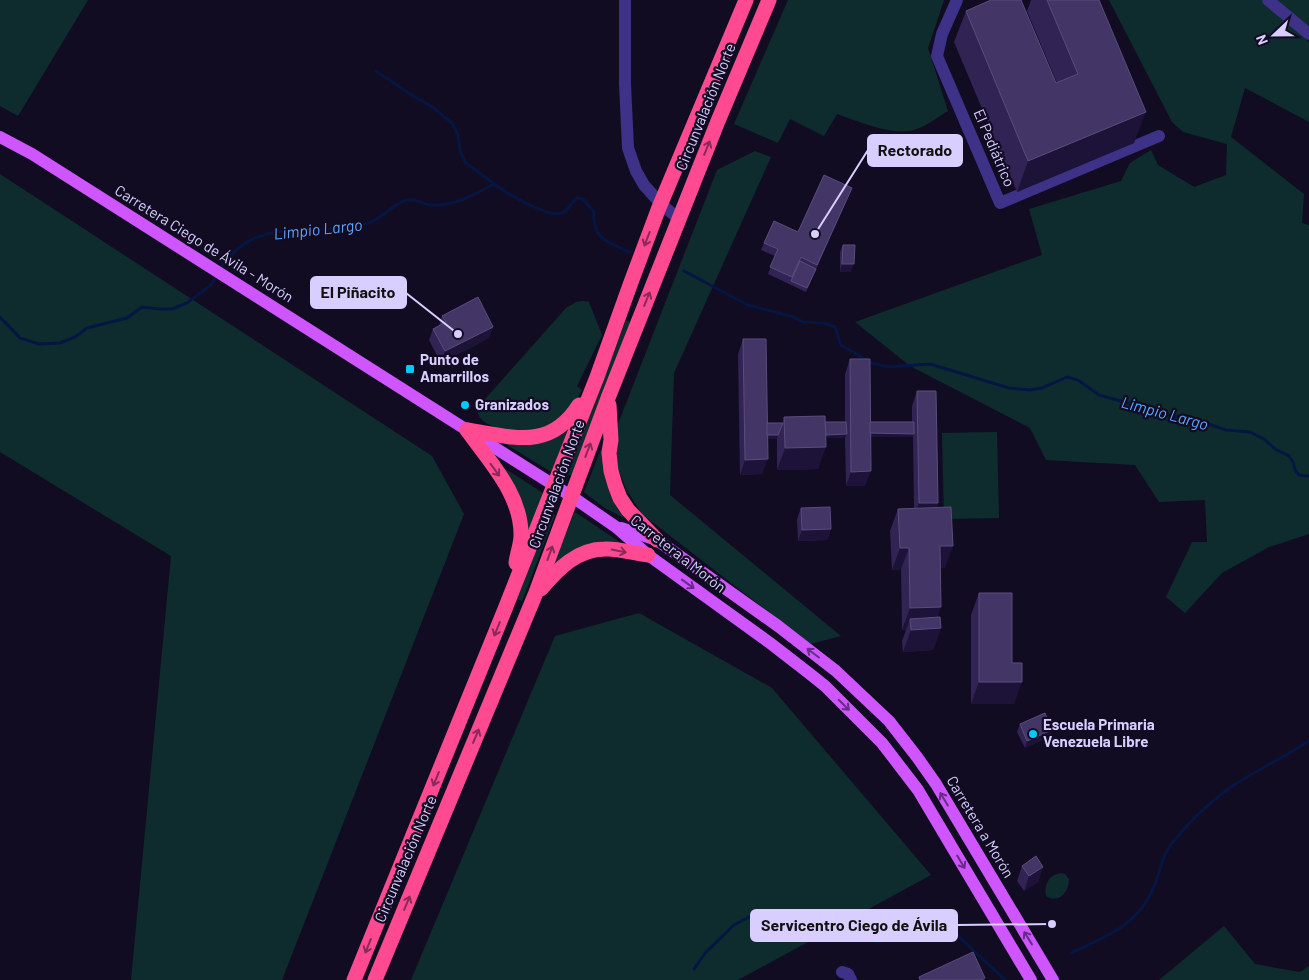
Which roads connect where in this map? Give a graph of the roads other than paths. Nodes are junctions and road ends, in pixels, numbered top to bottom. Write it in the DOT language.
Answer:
graph roads {
  1 [pos="624,0"];
  2 [pos="746,0"];
  3 [pos="769,0"];
  4 [pos="957,0"];
  5 [pos="1268,0"];
  6 [pos="1309,34"];
  7 [pos="699,113"];
  8 [pos="718,121"];
  9 [pos="1159,136"];
  10 [pos="0,137"];
  11 [pos="661,204"];
  12 [pos="679,219"];
  13 [pos="597,377"];
  14 [pos="608,398"];
  15 [pos="467,430"];
  16 [pos="554,486"];
  17 [pos="571,496"];
  18 [pos="616,527"];
  19 [pos="657,540"];
  20 [pos="648,555"];
  21 [pos="535,595"];
  22 [pos="505,609"];
  23 [pos="836,670"];
  24 [pos="825,686"];
  25 [pos="354,980"];
  26 [pos="375,980"];
  27 [pos="1031,980"];
  28 [pos="1053,980"];
  1 -- 11 [label="street"];
  2 -- 7 [label="highway, Circunvalación Norte"];
  3 -- 8 [label="highway, Circunvalación Norte"];
  4 -- 9 [label="street, El Pediátrico"];
  5 -- 6 [label="street"];
  7 -- 8 [label="highway"];
  7 -- 11 [label="highway, Circunvalación Norte"];
  12 -- 8 [label="highway, Circunvalación Norte, one-way"];
  10 -- 15 [label="main road, Carretera Ciego de Ávila - Morón"];
  11 -- 12 [label="street"];
  11 -- 13 [label="highway, Circunvalación Norte, one-way"];
  14 -- 12 [label="highway, Circunvalación Norte, one-way"];
  13 -- 15 [label="highway"];
  13 -- 16 [label="highway, Circunvalación Norte"];
  17 -- 14 [label="highway, Circunvalación Norte, one-way"];
  14 -- 19 [label="highway"];
  15 -- 16 [label="main road, Carretera Ciego de Ávila - Morón"];
  15 -- 22 [label="highway, one-way"];
  16 -- 17 [label="main road, Carretera Ciego de Ávila - Morón"];
  16 -- 22 [label="highway, Circunvalación Norte"];
  17 -- 18 [label="main road, Carretera Ciego de Ávila - Morón"];
  21 -- 17 [label="highway, Circunvalación Norte, one-way"];
  18 -- 19 [label="main road, Carretera a Morón"];
  18 -- 20 [label="main road, Carretera a Morón"];
  23 -- 19 [label="main road, Carretera a Morón, one-way"];
  21 -- 20 [label="highway, one-way"];
  20 -- 24 [label="main road, Carretera a Morón, one-way"];
  26 -- 21 [label="highway, Circunvalación Norte, one-way"];
  22 -- 25 [label="highway, Circunvalación Norte, one-way"];
  23 -- 24 [label="main road"];
  28 -- 23 [label="main road, Carretera a Morón, one-way"];
  24 -- 27 [label="main road, Carretera a Morón, one-way"];
}
